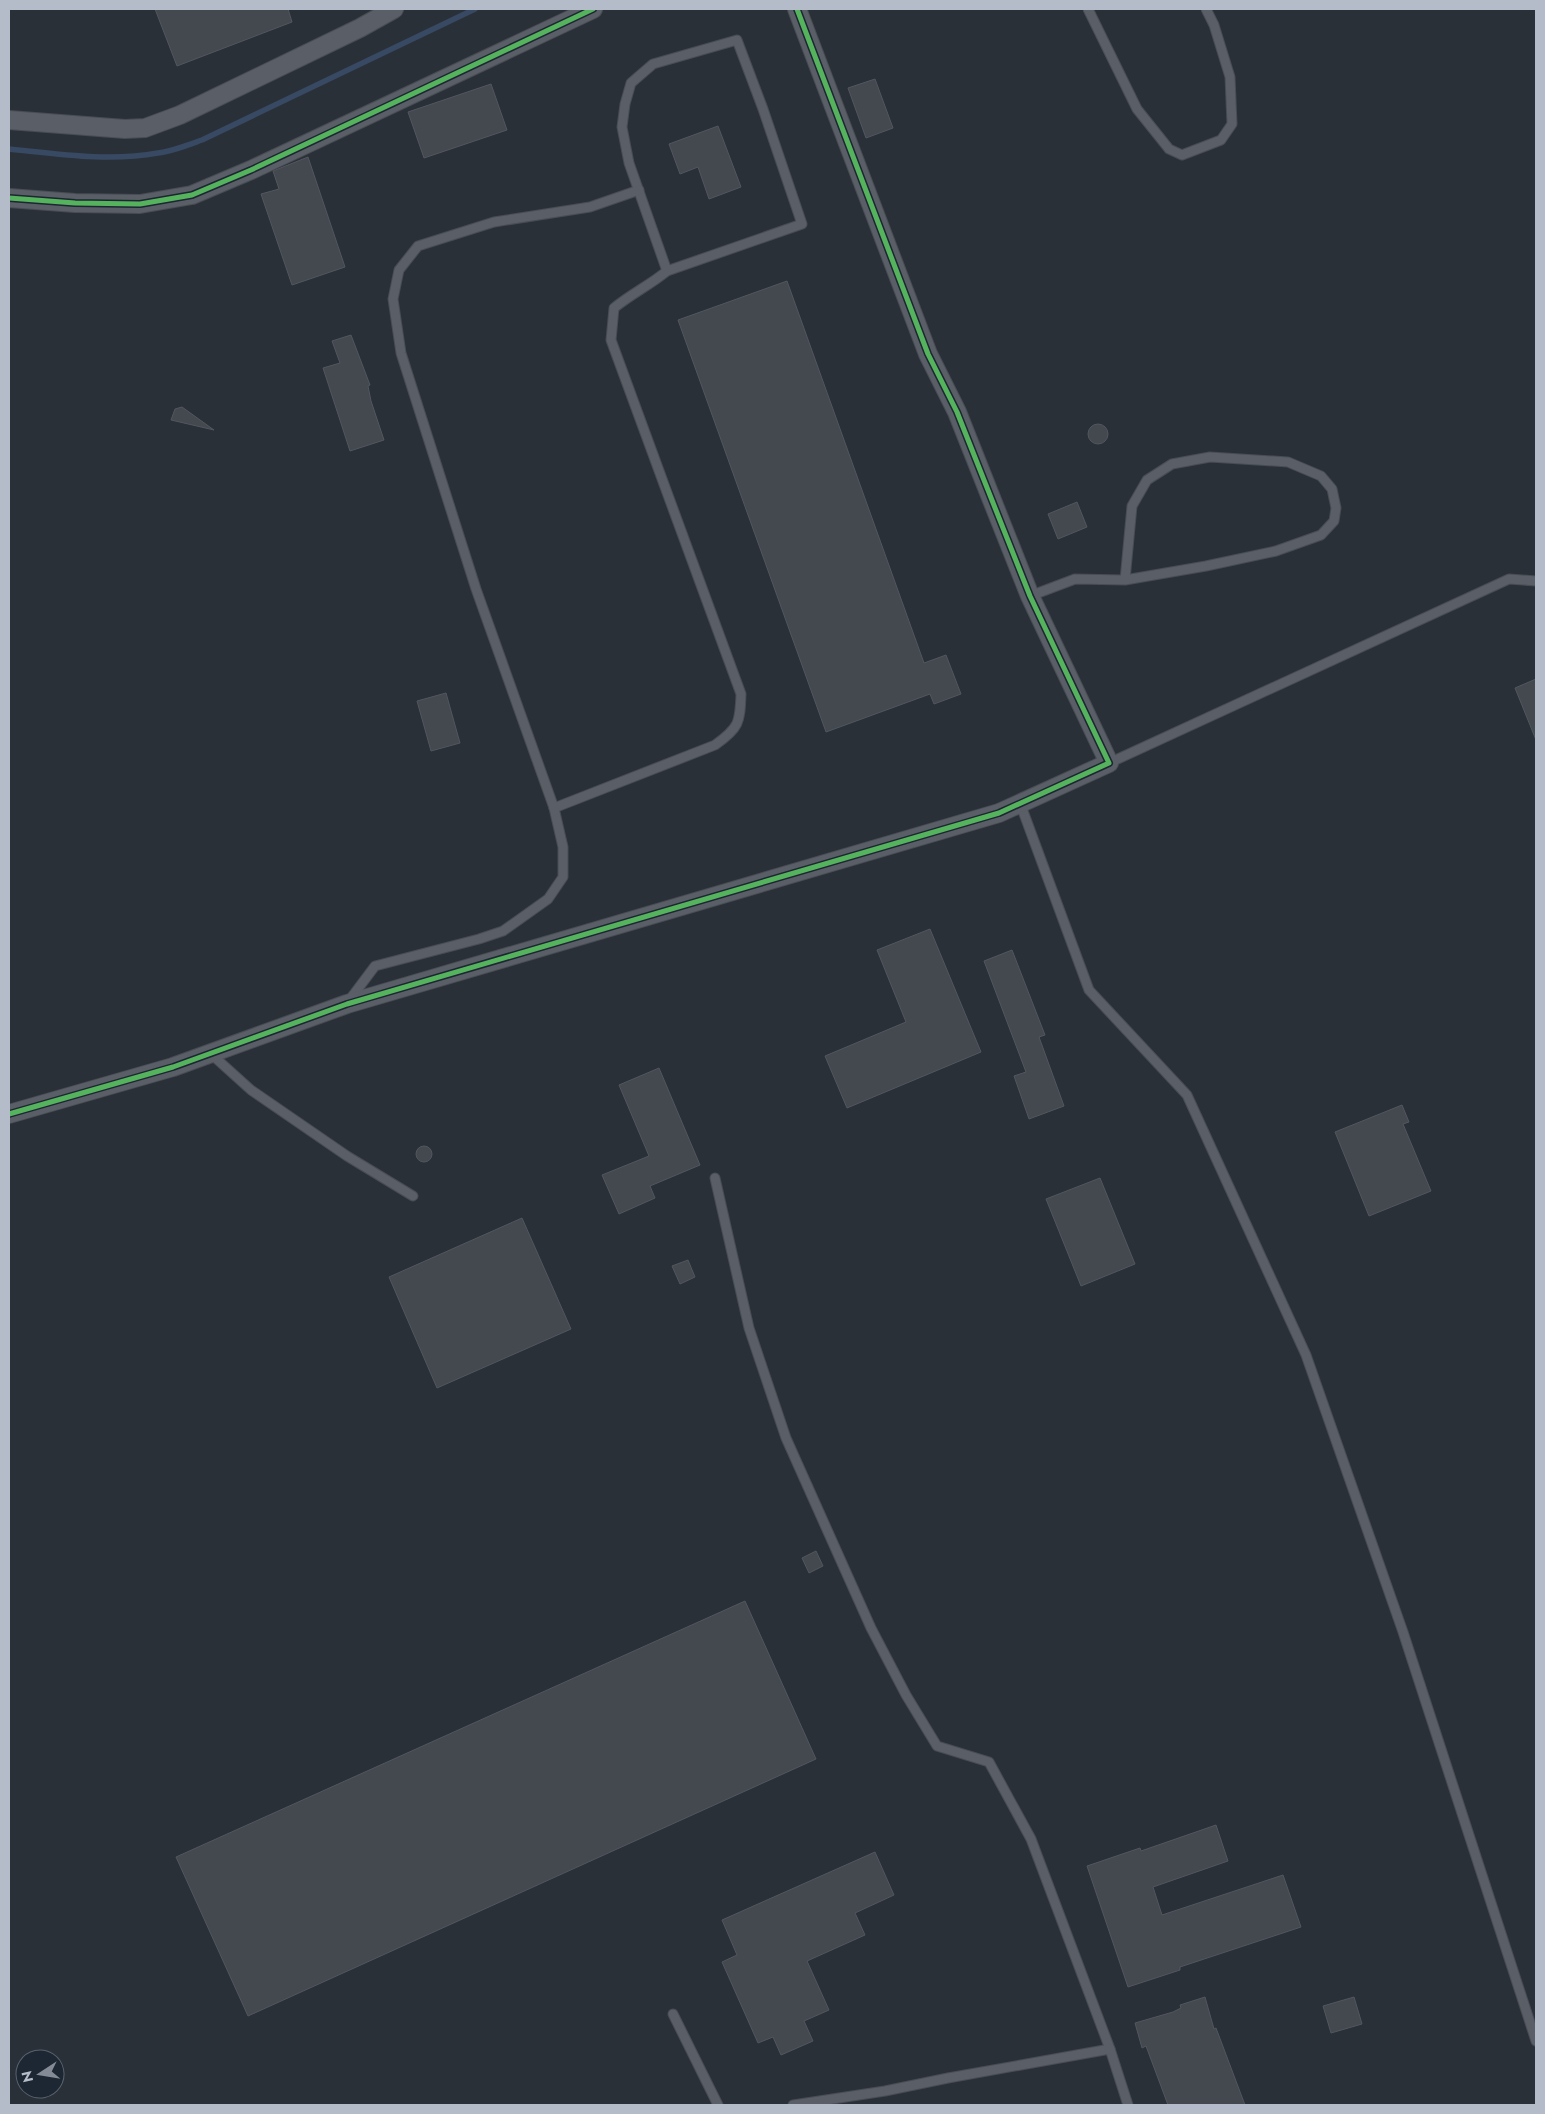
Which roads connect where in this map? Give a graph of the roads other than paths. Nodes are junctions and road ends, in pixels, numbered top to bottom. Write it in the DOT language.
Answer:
graph roads {
  1 [pos="394,9"];
  2 [pos="592,9"];
  3 [pos="797,9"];
  4 [pos="1088,9"];
  5 [pos="1206,9"];
  6 [pos="9,120"];
  7 [pos="639,190"];
  8 [pos="9,198"];
  9 [pos="667,271"];
  10 [pos="1125,580"];
  11 [pos="1536,581"];
  12 [pos="1030,596"];
  13 [pos="1109,763"];
  14 [pos="1020,803"];
  15 [pos="554,808"];
  16 [pos="347,1004"];
  17 [pos="209,1052"];
  18 [pos="9,1114"];
  19 [pos="714,1178"];
  20 [pos="413,1196"];
  21 [pos="673,2014"];
  22 [pos="1536,2041"];
  23 [pos="1110,2049"];
  24 [pos="718,2105"];
  25 [pos="793,2105"];
  26 [pos="1128,2105"];
  1 -- 6 [label="street"];
  2 -- 8 [label="street"];
  3 -- 12 [label="street"];
  4 -- 5 [label="lane"];
  7 -- 9 [label="lane"];
  7 -- 9 [label="lane"];
  7 -- 15 [label="lane"];
  9 -- 15 [label="lane"];
  10 -- 10 [label="lane"];
  10 -- 12 [label="lane"];
  11 -- 13 [label="lane"];
  12 -- 13 [label="street"];
  13 -- 14 [label="street"];
  14 -- 16 [label="street"];
  14 -- 22 [label="lane"];
  15 -- 16 [label="lane"];
  16 -- 17 [label="street"];
  17 -- 18 [label="street"];
  17 -- 20 [label="lane"];
  19 -- 23 [label="lane"];
  21 -- 24 [label="lane"];
  23 -- 25 [label="lane"];
  23 -- 26 [label="lane"];
}
